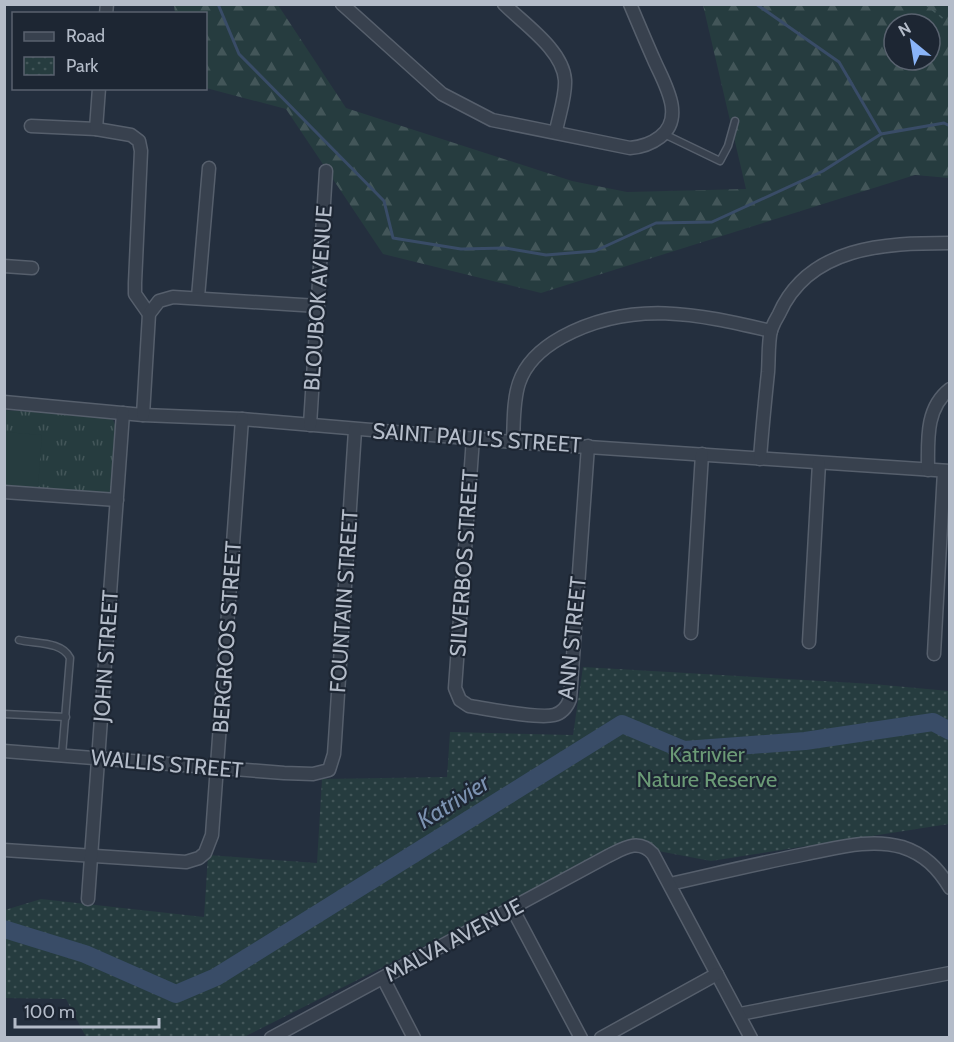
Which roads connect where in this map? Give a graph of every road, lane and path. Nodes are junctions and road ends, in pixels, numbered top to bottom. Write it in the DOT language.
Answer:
graph roads {
  1 [pos="342,4"];
  2 [pos="504,4"];
  3 [pos="630,4"];
  4 [pos="925,4"];
  5 [pos="950,24"];
  6 [pos="99,90"];
  7 [pos="735,121"];
  8 [pos="31,126"];
  9 [pos="96,129"];
  10 [pos="556,131"];
  11 [pos="664,134"];
  12 [pos="209,168"];
  13 [pos="326,171"];
  14 [pos="950,243"];
  15 [pos="4,266"];
  16 [pos="32,268"];
  17 [pos="198,297"];
  18 [pos="318,306"];
  19 [pos="149,314"];
  20 [pos="771,331"];
  21 [pos="950,389"];
  22 [pos="4,402"];
  23 [pos="123,413"];
  24 [pos="143,414"];
  25 [pos="242,420"];
  26 [pos="310,425"];
  27 [pos="355,430"];
  28 [pos="473,438"];
  29 [pos="513,442"];
  30 [pos="588,446"];
  31 [pos="702,454"];
  32 [pos="760,459"];
  33 [pos="819,463"];
  34 [pos="928,470"];
  35 [pos="947,471"];
  36 [pos="4,492"];
  37 [pos="117,500"];
  38 [pos="691,633"];
  39 [pos="18,640"];
  40 [pos="809,642"];
  41 [pos="934,654"];
  42 [pos="455,688"];
  43 [pos="4,714"];
  44 [pos="66,717"];
  45 [pos="4,751"];
  46 [pos="63,755"];
  47 [pos="99,758"];
  48 [pos="218,768"];
  49 [pos="329,770"];
  50 [pos="4,850"];
  51 [pos="92,855"];
  52 [pos="670,884"];
  53 [pos="950,888"];
  54 [pos="88,900"];
  55 [pos="512,908"];
  56 [pos="950,973"];
  57 [pos="717,974"];
  58 [pos="383,978"];
  59 [pos="740,1014"];
  60 [pos="271,1038"];
  61 [pos="414,1038"];
  62 [pos="581,1038"];
  63 [pos="601,1038"];
  64 [pos="751,1038"];
  1 -- 10 [label="street"];
  2 -- 10 [label="street"];
  3 -- 11 [label="street"];
  4 -- 5 [label="path"];
  6 -- 9 [label="street"];
  7 -- 11 [label="lane"];
  8 -- 9 [label="street"];
  9 -- 19 [label="street"];
  10 -- 11 [label="street"];
  12 -- 17 [label="street"];
  13 -- 18 [label="street, BLOUBOK AVENUE"];
  14 -- 20 [label="street"];
  15 -- 16 [label="street"];
  17 -- 18 [label="street"];
  17 -- 19 [label="street"];
  18 -- 26 [label="street, BLOUBOK AVENUE"];
  19 -- 24 [label="street"];
  20 -- 29 [label="street"];
  20 -- 32 [label="street"];
  21 -- 34 [label="street"];
  22 -- 23 [label="street, SAINT PAUL'S STREET"];
  23 -- 24 [label="street, SAINT PAUL'S STREET"];
  23 -- 37 [label="street, JOHN STREET"];
  24 -- 25 [label="street, SAINT PAUL'S STREET"];
  25 -- 26 [label="street, SAINT PAUL'S STREET"];
  25 -- 48 [label="street, BERGROOS STREET"];
  26 -- 27 [label="street, SAINT PAUL'S STREET"];
  27 -- 28 [label="street, SAINT PAUL'S STREET"];
  27 -- 49 [label="street, FOUNTAIN STREET"];
  28 -- 29 [label="street, SAINT PAUL'S STREET"];
  28 -- 42 [label="street, SILVERBOS STREET"];
  29 -- 30 [label="street, SAINT PAUL'S STREET"];
  30 -- 31 [label="street, SAINT PAUL'S STREET"];
  30 -- 42 [label="street, ANN STREET"];
  31 -- 32 [label="street, SAINT PAUL'S STREET"];
  31 -- 38 [label="street"];
  32 -- 33 [label="street, SAINT PAUL'S STREET"];
  33 -- 34 [label="street, SAINT PAUL'S STREET"];
  33 -- 40 [label="street"];
  34 -- 35 [label="street, SAINT PAUL'S STREET"];
  35 -- 41 [label="street"];
  36 -- 37 [label="street"];
  37 -- 47 [label="street, JOHN STREET"];
  39 -- 44 [label="lane"];
  43 -- 44 [label="lane"];
  44 -- 46 [label="lane"];
  45 -- 46 [label="street, WALLIS STREET"];
  46 -- 47 [label="street, WALLIS STREET"];
  47 -- 48 [label="street, WALLIS STREET"];
  47 -- 51 [label="street, JOHN STREET"];
  48 -- 49 [label="street, WALLIS STREET"];
  48 -- 51 [label="street, BERGROOS STREET"];
  50 -- 51 [label="street"];
  51 -- 54 [label="street, JOHN STREET"];
  52 -- 53 [label="street"];
  52 -- 55 [label="street, MALVA AVENUE"];
  52 -- 57 [label="street"];
  55 -- 58 [label="street, MALVA AVENUE"];
  55 -- 62 [label="street"];
  56 -- 59 [label="street"];
  57 -- 59 [label="street"];
  57 -- 63 [label="street"];
  58 -- 60 [label="street, MALVA AVENUE"];
  58 -- 61 [label="street"];
  59 -- 64 [label="street"];
}
